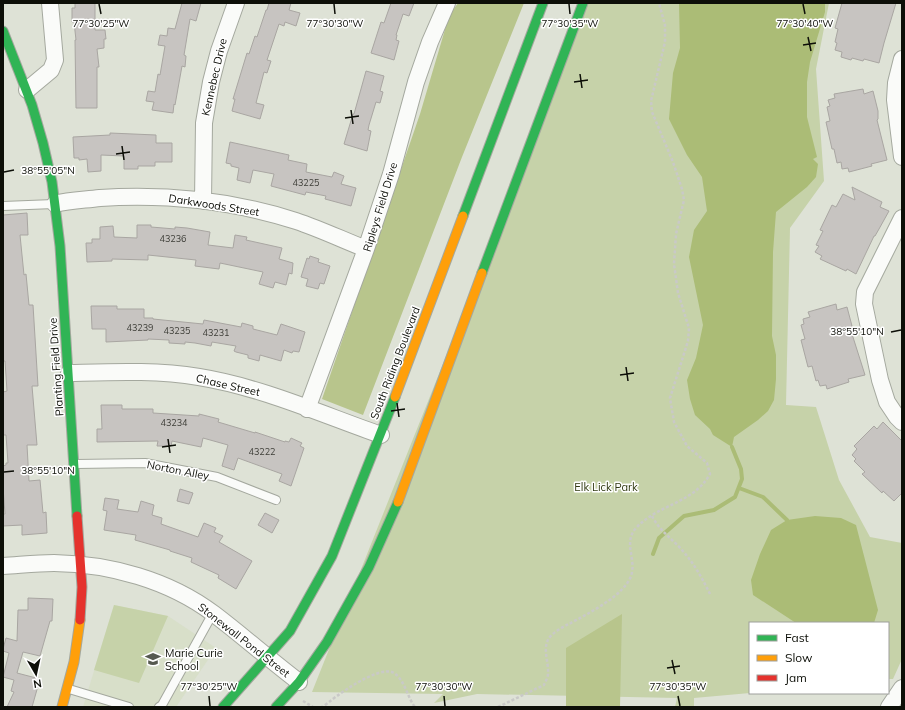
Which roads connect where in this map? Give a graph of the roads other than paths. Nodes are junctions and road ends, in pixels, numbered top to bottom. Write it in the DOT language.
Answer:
graph roads {
  1 [pos="50,3"];
  2 [pos="236,3"];
  3 [pos="447,3"];
  4 [pos="543,3"];
  5 [pos="583,3"];
  6 [pos="3,32"];
  7 [pos="902,58"];
  8 [pos="27,90"];
  9 [pos="902,157"];
  10 [pos="203,201"];
  11 [pos="55,204"];
  12 [pos="3,206"];
  13 [pos="902,218"];
  14 [pos="366,249"];
  15 [pos="69,374"];
  16 [pos="307,409"];
  17 [pos="902,422"];
  18 [pos="381,435"];
  19 [pos="75,464"];
  20 [pos="276,500"];
  21 [pos="81,565"];
  22 [pos="3,566"];
  23 [pos="213,613"];
  24 [pos="266,658"];
  25 [pos="298,682"];
  26 [pos="902,688"];
  27 [pos="68,689"];
  28 [pos="62,707"];
  29 [pos="129,707"];
  30 [pos="159,707"];
  31 [pos="223,707"];
  32 [pos="276,707"];
  33 [pos="889,707"];
  1 -- 8 [label="street"];
  2 -- 10 [label="street, Kennebec Drive"];
  3 -- 14 [label="street, Ripleys Field Drive"];
  4 -- 18 [label="street, South Riding Boulevard"];
  5 -- 25 [label="street"];
  6 -- 8 [label="street, Planting Field Drive"];
  7 -- 9 [label="street"];
  8 -- 11 [label="street, Planting Field Drive"];
  10 -- 11 [label="street, Darkwoods Street"];
  10 -- 14 [label="street, Darkwoods Street"];
  11 -- 12 [label="lane"];
  11 -- 15 [label="street, Planting Field Drive"];
  13 -- 17 [label="street"];
  14 -- 16 [label="street, Ripleys Field Drive"];
  15 -- 16 [label="street, Chase Street"];
  15 -- 19 [label="street, Planting Field Drive"];
  16 -- 18 [label="street, Chase Street"];
  18 -- 24 [label="street, South Riding Boulevard"];
  19 -- 20 [label="lane, Norton Alley"];
  19 -- 21 [label="street, Planting Field Drive"];
  21 -- 22 [label="street, Stonewall Pond Street"];
  21 -- 23 [label="street, Stonewall Pond Street"];
  21 -- 27 [label="street, Planting Field Drive"];
  23 -- 24 [label="street, Stonewall Pond Street"];
  23 -- 30 [label="lane"];
  24 -- 25 [label="street, Stonewall Pond Street"];
  24 -- 31 [label="street, South Riding Boulevard"];
  25 -- 32 [label="street"];
  26 -- 33 [label="street"];
  27 -- 28 [label="street, Planting Field Drive"];
  27 -- 29 [label="lane"];
}
